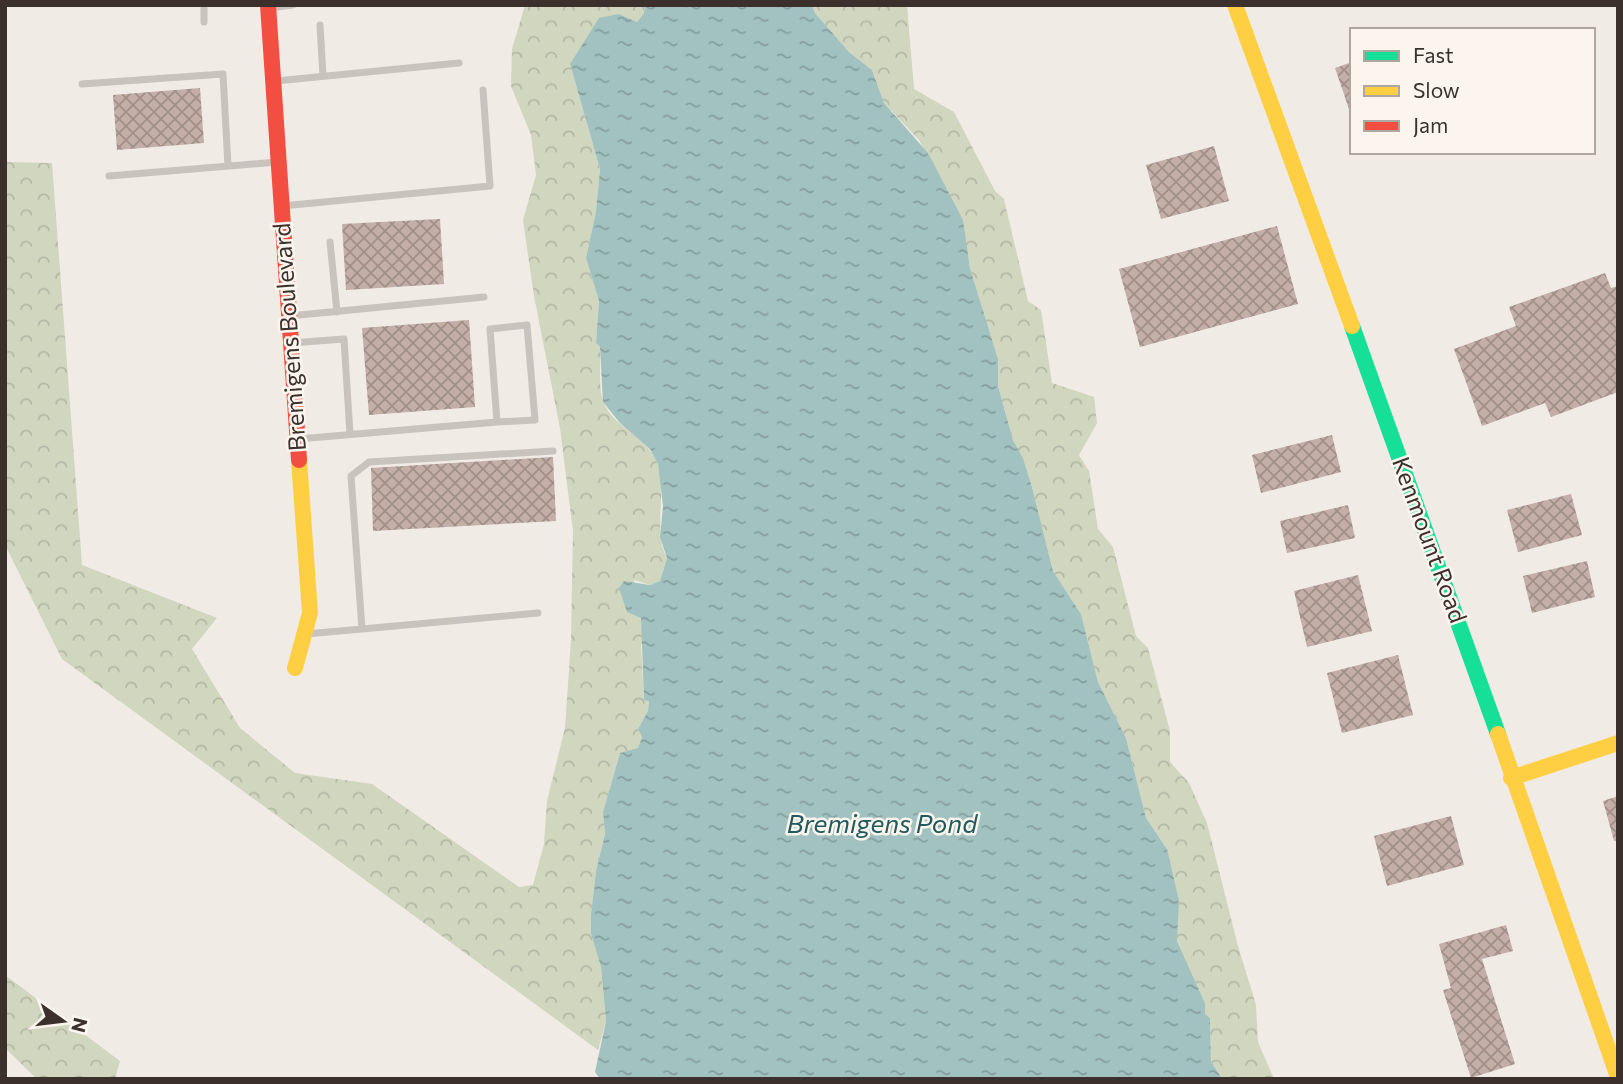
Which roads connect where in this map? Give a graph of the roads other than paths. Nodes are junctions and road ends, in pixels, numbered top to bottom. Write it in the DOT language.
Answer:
graph roads {
  1 [pos="204,5"];
  2 [pos="293,5"];
  3 [pos="1235,5"];
  4 [pos="268,7"];
  5 [pos="204,22"];
  6 [pos="320,25"];
  7 [pos="458,63"];
  8 [pos="323,76"];
  9 [pos="272,81"];
  10 [pos="82,84"];
  11 [pos="483,90"];
  12 [pos="278,162"];
  13 [pos="228,166"];
  14 [pos="109,176"];
  15 [pos="281,206"];
  16 [pos="330,242"];
  17 [pos="484,297"];
  18 [pos="337,312"];
  19 [pos="289,316"];
  20 [pos="291,343"];
  21 [pos="497,422"];
  22 [pos="350,434"];
  23 [pos="298,439"];
  24 [pos="553,451"];
  25 [pos="538,613"];
  26 [pos="362,629"];
  27 [pos="306,634"];
  28 [pos="295,668"];
  29 [pos="1618,743"];
  30 [pos="1511,778"];
  31 [pos="1618,1077"];
  1 -- 5 [label="lane"];
  2 -- 4 [label="lane"];
  3 -- 30 [label="main road, Kenmount Road"];
  4 -- 9 [label="main road, Bremigens Boulevard"];
  6 -- 8 [label="lane"];
  7 -- 8 [label="lane"];
  8 -- 9 [label="lane"];
  9 -- 12 [label="main road, Bremigens Boulevard"];
  10 -- 13 [label="lane"];
  11 -- 15 [label="lane"];
  12 -- 13 [label="lane"];
  12 -- 15 [label="main road, Bremigens Boulevard"];
  13 -- 14 [label="lane"];
  15 -- 19 [label="main road, Bremigens Boulevard"];
  16 -- 18 [label="lane"];
  17 -- 18 [label="lane"];
  18 -- 19 [label="lane"];
  19 -- 20 [label="main road, Bremigens Boulevard"];
  20 -- 22 [label="lane"];
  20 -- 23 [label="main road, Bremigens Boulevard"];
  21 -- 21 [label="lane"];
  21 -- 22 [label="lane"];
  22 -- 23 [label="lane"];
  23 -- 27 [label="main road, Bremigens Boulevard"];
  24 -- 26 [label="lane"];
  25 -- 26 [label="lane"];
  26 -- 27 [label="lane"];
  27 -- 28 [label="main road, Bremigens Boulevard"];
  29 -- 30 [label="main road"];
  30 -- 31 [label="main road, Kenmount Road"];
}
